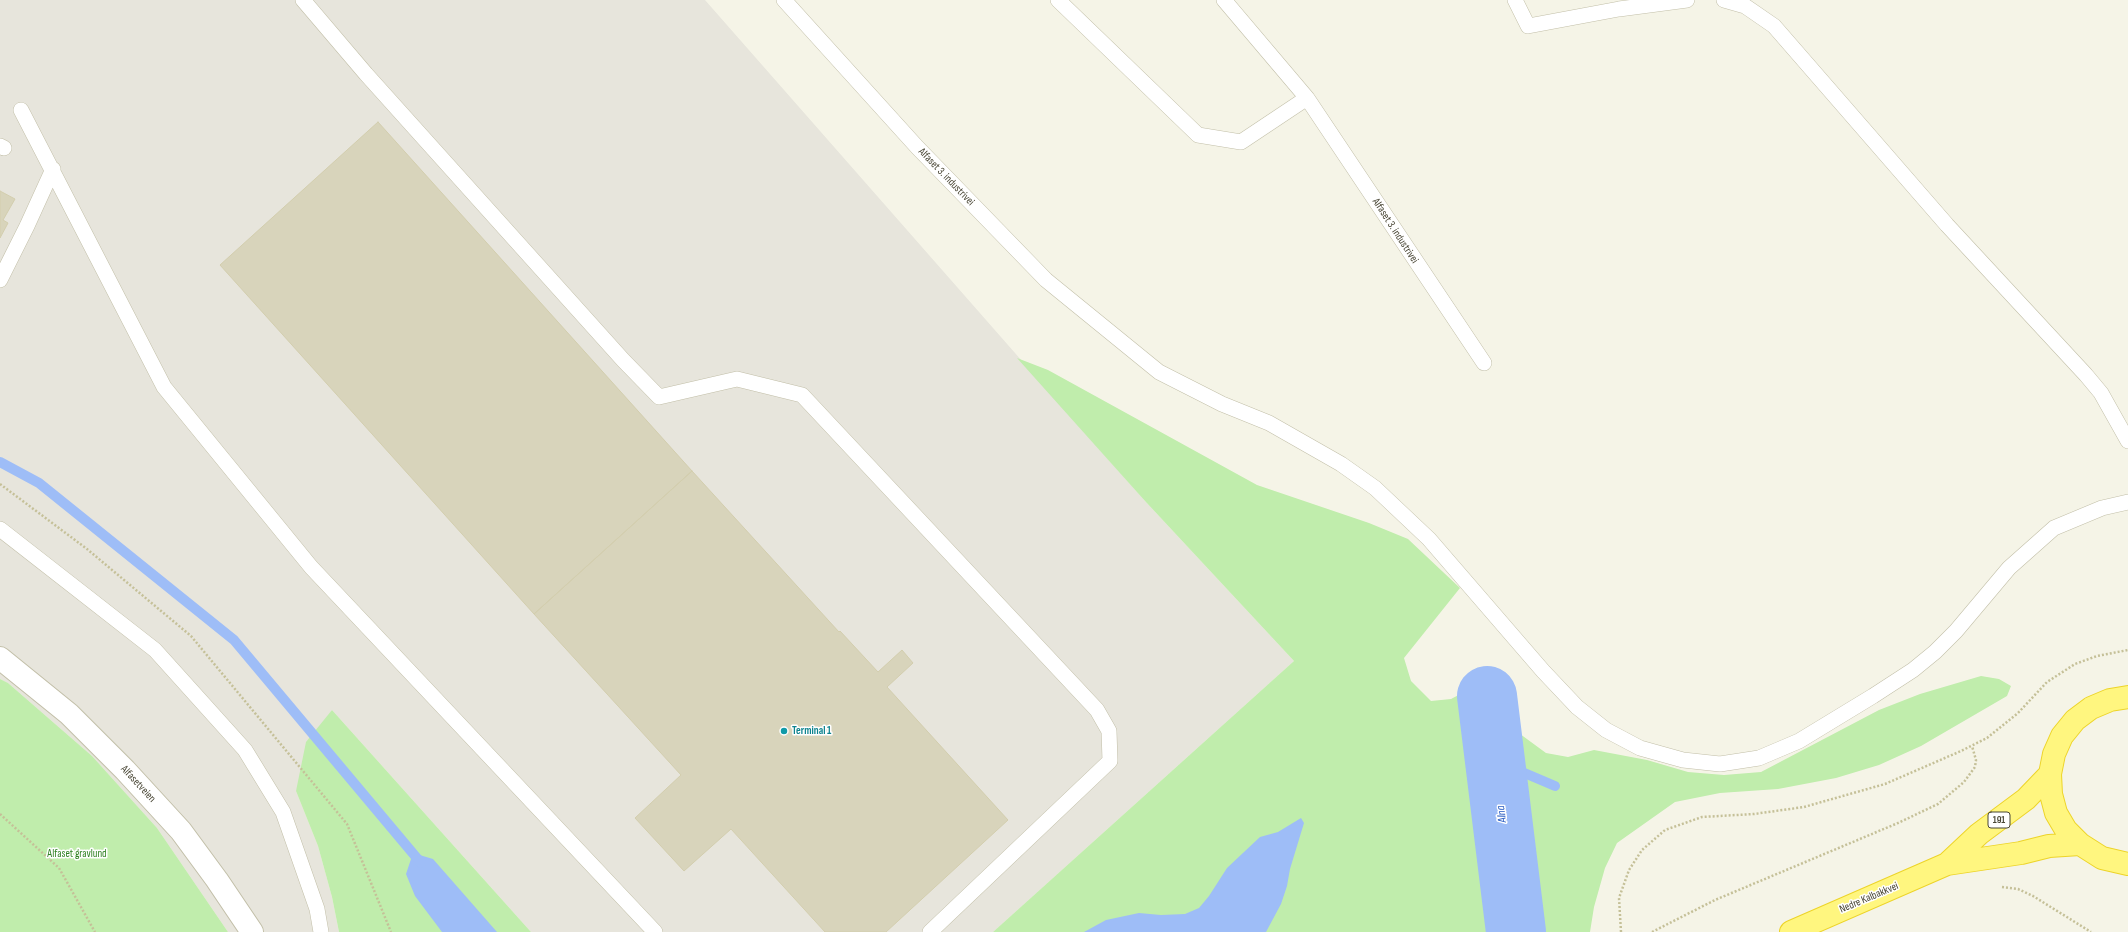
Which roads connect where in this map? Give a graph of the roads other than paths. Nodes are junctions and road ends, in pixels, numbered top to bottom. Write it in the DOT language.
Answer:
graph roads {
  1 [pos="303,0"];
  2 [pos="784,0"];
  3 [pos="1058,0"];
  4 [pos="1224,0"];
  5 [pos="1515,0"];
  6 [pos="1687,0"];
  7 [pos="1724,0"];
  8 [pos="1307,98"];
  9 [pos="21,110"];
  10 [pos="53,169"];
  11 [pos="0,280"];
  12 [pos="1484,363"];
  13 [pos="2128,441"];
  14 [pos="2128,502"];
  15 [pos="0,529"];
  16 [pos="0,658"];
  17 [pos="2128,697"];
  18 [pos="2050,774"];
  19 [pos="2080,844"];
  20 [pos="1947,864"];
  21 [pos="2128,864"];
  22 [pos="252,932"];
  23 [pos="321,932"];
  24 [pos="655,932"];
  25 [pos="930,932"];
  26 [pos="1791,932"];
  1 -- 25 [label="lane"];
  2 -- 14 [label="lane, Alfaset 3. industrivei"];
  3 -- 8 [label="lane"];
  4 -- 8 [label="lane, Alfaset 3. industrivei"];
  5 -- 6 [label="lane"];
  7 -- 13 [label="lane"];
  8 -- 12 [label="lane, Alfaset 3. industrivei"];
  9 -- 10 [label="lane"];
  10 -- 11 [label="lane"];
  10 -- 24 [label="lane"];
  15 -- 23 [label="lane"];
  16 -- 22 [label="street, Alfasetveien"];
  17 -- 18 [label="highway"];
  18 -- 19 [label="highway"];
  18 -- 20 [label="highway, Nedre Kalbakkvei / 191"];
  19 -- 20 [label="highway, Nedre Kalbakkvei / 191"];
  19 -- 21 [label="highway"];
  20 -- 26 [label="highway, Nedre Kalbakkvei / 191"];
}
